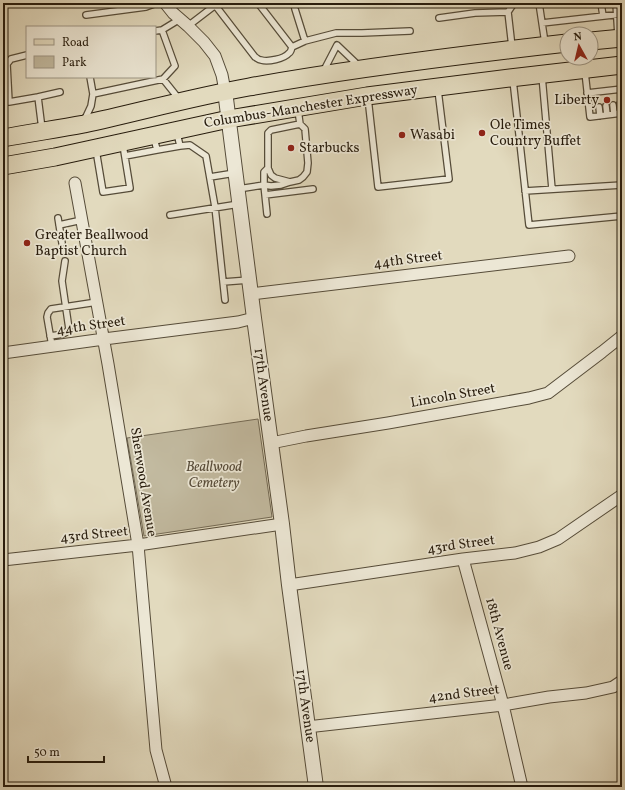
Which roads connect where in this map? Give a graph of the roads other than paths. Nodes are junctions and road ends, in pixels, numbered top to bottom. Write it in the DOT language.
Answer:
graph roads {
  1 [pos="122,3"];
  2 [pos="157,3"];
  3 [pos="165,3"];
  4 [pos="258,3"];
  5 [pos="294,3"];
  6 [pos="514,3"];
  7 [pos="539,3"];
  8 [pos="601,3"];
  9 [pos="616,3"];
  10 [pos="217,4"];
  11 [pos="122,10"];
  12 [pos="508,12"];
  13 [pos="619,14"];
  14 [pos="86,15"];
  15 [pos="603,16"];
  16 [pos="439,18"];
  17 [pos="184,23"];
  18 [pos="542,23"];
  19 [pos="162,30"];
  20 [pos="156,31"];
  21 [pos="410,31"];
  22 [pos="336,33"];
  23 [pos="620,38"];
  24 [pos="599,40"];
  25 [pos="305,41"];
  26 [pos="559,44"];
  27 [pos="337,45"];
  28 [pos="545,46"];
  29 [pos="292,47"];
  30 [pos="512,49"];
  31 [pos="26,55"];
  32 [pos="622,65"];
  33 [pos="362,69"];
  34 [pos="585,70"];
  35 [pos="542,74"];
  36 [pos="321,76"];
  37 [pos="90,78"];
  38 [pos="512,78"];
  39 [pos="163,79"];
  40 [pos="438,87"];
  41 [pos="619,90"];
  42 [pos="225,91"];
  43 [pos="60,92"];
  44 [pos="587,92"];
  45 [pos="93,94"];
  46 [pos="367,96"];
  47 [pos="38,97"];
  48 [pos="181,101"];
  49 [pos="620,104"];
  50 [pos="613,105"];
  51 [pos="599,106"];
  52 [pos="606,106"];
  53 [pos="298,107"];
  54 [pos="621,113"];
  55 [pos="614,114"];
  56 [pos="607,115"];
  57 [pos="600,116"];
  58 [pos="229,119"];
  59 [pos="82,124"];
  60 [pos="300,124"];
  61 [pos="43,131"];
  62 [pos="3,138"];
  63 [pos="178,138"];
  64 [pos="96,148"];
  65 [pos="124,149"];
  66 [pos="3,166"];
  67 [pos="268,168"];
  68 [pos="236,173"];
  69 [pos="210,177"];
  70 [pos="290,182"];
  71 [pos="76,183"];
  72 [pos="264,185"];
  73 [pos="622,185"];
  74 [pos="238,189"];
  75 [pos="313,189"];
  76 [pos="552,189"];
  77 [pos="525,191"];
  78 [pos="265,195"];
  79 [pos="240,204"];
  80 [pos="215,208"];
  81 [pos="267,214"];
  82 [pos="170,215"];
  83 [pos="622,216"];
  84 [pos="58,218"];
  85 [pos="82,220"];
  86 [pos="59,225"];
  87 [pos="62,243"];
  88 [pos="569,256"];
  89 [pos="65,261"];
  90 [pos="249,280"];
  91 [pos="223,282"];
  92 [pos="251,294"];
  93 [pos="225,300"];
  94 [pos="97,302"];
  95 [pos="66,307"];
  96 [pos="254,318"];
  97 [pos="622,336"];
  98 [pos="104,339"];
  99 [pos="51,341"];
  100 [pos="3,353"];
  101 [pos="271,443"];
  102 [pos="622,496"];
  103 [pos="282,524"];
  104 [pos="138,545"];
  105 [pos="463,559"];
  106 [pos="3,560"];
  107 [pos="289,585"];
  108 [pos="622,681"];
  109 [pos="503,705"];
  110 [pos="307,726"];
  111 [pos="166,787"];
  112 [pos="316,787"];
  113 [pos="522,787"];
  1 -- 11 [label="lane"];
  2 -- 11 [label="lane"];
  3 -- 17 [label="street, 17th Avenue"];
  4 -- 29 [label="lane"];
  5 -- 25 [label="lane"];
  6 -- 12 [label="lane"];
  7 -- 18 [label="lane"];
  8 -- 15 [label="lane"];
  9 -- 13 [label="lane"];
  10 -- 17 [label="lane"];
  10 -- 29 [label="lane"];
  11 -- 14 [label="lane"];
  12 -- 16 [label="lane"];
  12 -- 30 [label="lane"];
  13 -- 15 [label="lane"];
  13 -- 23 [label="lane"];
  15 -- 18 [label="lane"];
  17 -- 19 [label="lane"];
  17 -- 42 [label="street, 17th Avenue"];
  18 -- 28 [label="lane"];
  19 -- 20 [label="lane"];
  19 -- 39 [label="lane"];
  21 -- 22 [label="lane"];
  22 -- 25 [label="lane"];
  22 -- 27 [label="lane"];
  23 -- 24 [label="main road"];
  25 -- 29 [label="lane"];
  26 -- 28 [label="main road, Columbus-Manchester Expressway"];
  27 -- 33 [label="lane"];
  27 -- 36 [label="lane"];
  28 -- 30 [label="main road, Columbus-Manchester Expressway"];
  30 -- 33 [label="main road, Columbus-Manchester Expressway"];
  31 -- 47 [label="lane"];
  32 -- 34 [label="main road, Columbus-Manchester Expressway"];
  33 -- 36 [label="main road, Columbus-Manchester Expressway"];
  34 -- 35 [label="main road, Columbus-Manchester Expressway"];
  34 -- 44 [label="lane"];
  35 -- 38 [label="main road, Columbus-Manchester Expressway"];
  35 -- 76 [label="lane"];
  36 -- 42 [label="main road, Columbus-Manchester Expressway"];
  37 -- 45 [label="lane"];
  38 -- 40 [label="main road, Columbus-Manchester Expressway"];
  38 -- 77 [label="lane"];
  39 -- 45 [label="lane"];
  39 -- 48 [label="lane"];
  40 -- 46 [label="main road, Columbus-Manchester Expressway"];
  40 -- 46 [label="lane"];
  41 -- 44 [label="lane"];
  42 -- 48 [label="main road, Columbus-Manchester Expressway"];
  42 -- 58 [label="street, 17th Avenue"];
  43 -- 47 [label="lane"];
  44 -- 57 [label="lane"];
  45 -- 59 [label="lane"];
  46 -- 53 [label="main road, Columbus-Manchester Expressway"];
  47 -- 61 [label="lane"];
  48 -- 59 [label="main road, Columbus-Manchester Expressway"];
  49 -- 54 [label="lane"];
  50 -- 55 [label="lane"];
  51 -- 57 [label="lane"];
  52 -- 56 [label="lane"];
  53 -- 58 [label="main road, Columbus-Manchester Expressway"];
  53 -- 60 [label="lane"];
  54 -- 55 [label="lane"];
  55 -- 56 [label="lane"];
  56 -- 57 [label="lane"];
  58 -- 63 [label="main road, Columbus-Manchester Expressway"];
  58 -- 68 [label="street, 17th Avenue"];
  59 -- 61 [label="main road, Columbus-Manchester Expressway"];
  60 -- 67 [label="lane"];
  60 -- 70 [label="lane"];
  61 -- 62 [label="main road, Columbus-Manchester Expressway"];
  63 -- 65 [label="main road, Columbus-Manchester Expressway"];
  63 -- 69 [label="lane"];
  64 -- 65 [label="main road, Columbus-Manchester Expressway"];
  64 -- 65 [label="lane"];
  64 -- 66 [label="main road, Columbus-Manchester Expressway"];
  67 -- 70 [label="lane"];
  67 -- 72 [label="lane"];
  68 -- 69 [label="lane"];
  68 -- 74 [label="street, 17th Avenue"];
  69 -- 80 [label="lane"];
  70 -- 72 [label="lane"];
  71 -- 85 [label="street, Sherwood Avenue"];
  72 -- 74 [label="lane"];
  72 -- 78 [label="lane"];
  73 -- 76 [label="lane"];
  74 -- 79 [label="street, 17th Avenue"];
  75 -- 78 [label="lane"];
  76 -- 77 [label="lane"];
  77 -- 83 [label="lane"];
  78 -- 81 [label="lane"];
  79 -- 80 [label="lane"];
  79 -- 90 [label="street, 17th Avenue"];
  80 -- 82 [label="lane"];
  80 -- 91 [label="lane"];
  84 -- 86 [label="lane"];
  85 -- 86 [label="lane"];
  85 -- 94 [label="street, Sherwood Avenue"];
  86 -- 87 [label="lane"];
  88 -- 92 [label="street, 44th Street"];
  89 -- 95 [label="lane"];
  90 -- 91 [label="lane"];
  90 -- 92 [label="street, 17th Avenue"];
  91 -- 93 [label="lane"];
  92 -- 96 [label="street, 17th Avenue"];
  94 -- 95 [label="lane"];
  94 -- 98 [label="street, Sherwood Avenue"];
  95 -- 99 [label="lane"];
  95 -- 99 [label="lane"];
  96 -- 98 [label="street, 44th Street"];
  96 -- 101 [label="street, 17th Avenue"];
  97 -- 101 [label="street, Lincoln Street"];
  98 -- 99 [label="street, 44th Street"];
  98 -- 104 [label="street, Sherwood Avenue"];
  99 -- 100 [label="street, 44th Street"];
  101 -- 103 [label="street, 17th Avenue"];
  102 -- 105 [label="street, 43rd Street"];
  103 -- 104 [label="street, 43rd Street"];
  103 -- 107 [label="street, 17th Avenue"];
  104 -- 106 [label="street, 43rd Street"];
  104 -- 111 [label="street, Sherwood Avenue"];
  105 -- 107 [label="street, 43rd Street"];
  105 -- 109 [label="street, 18th Avenue"];
  107 -- 110 [label="street, 17th Avenue"];
  108 -- 109 [label="street, 42nd Street"];
  109 -- 110 [label="street, 42nd Street"];
  109 -- 113 [label="street, 18th Avenue"];
  110 -- 112 [label="street, 17th Avenue"];
}
